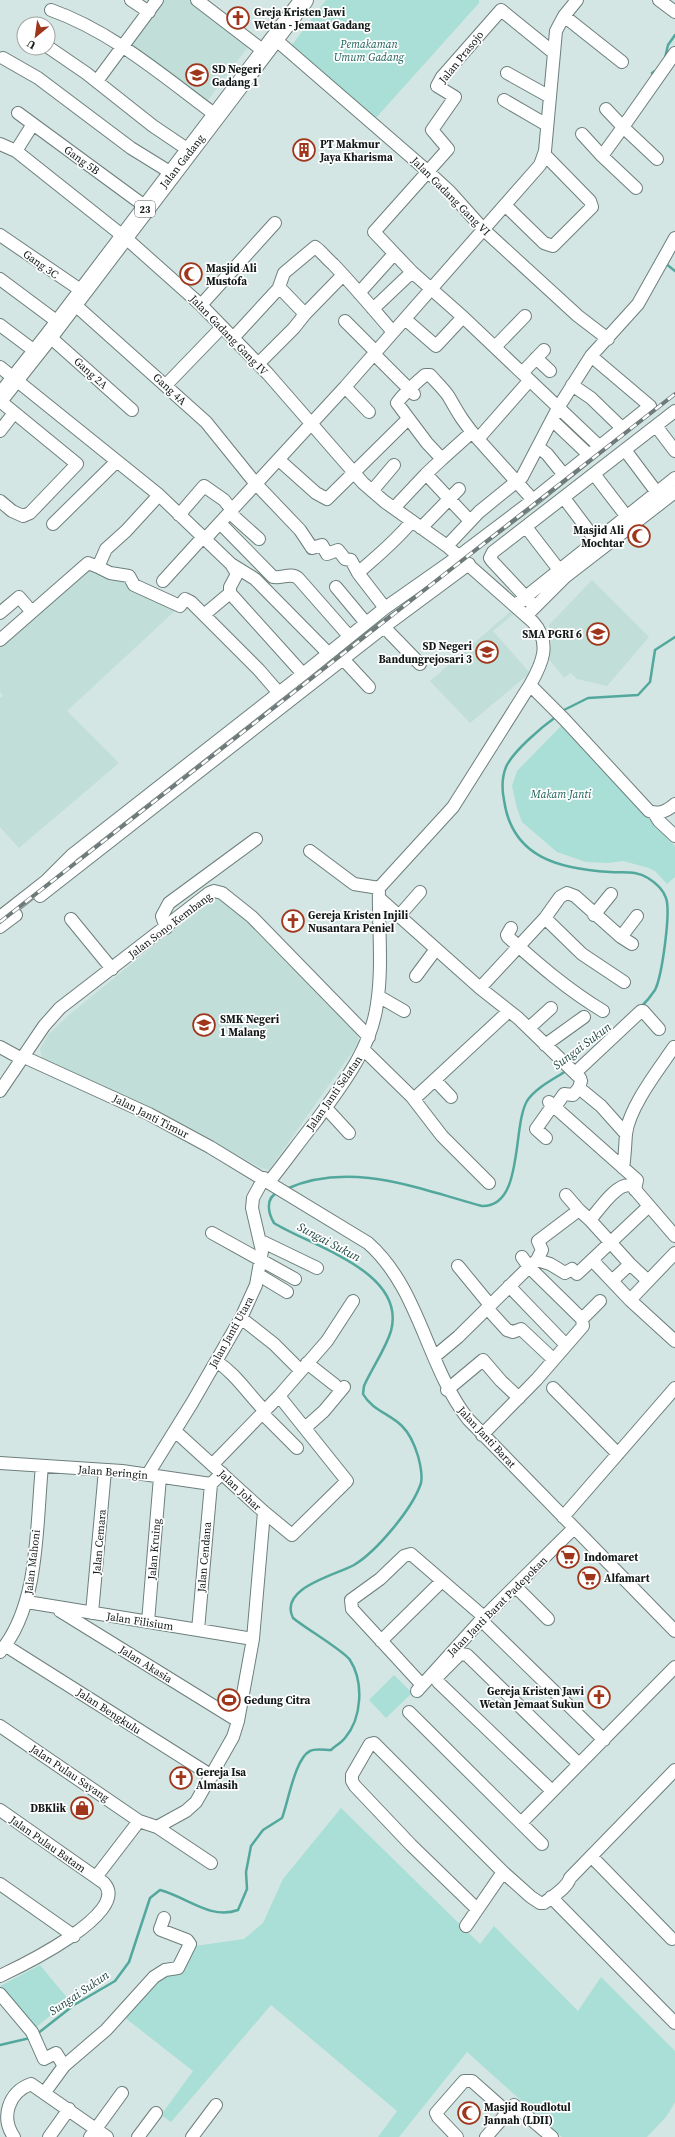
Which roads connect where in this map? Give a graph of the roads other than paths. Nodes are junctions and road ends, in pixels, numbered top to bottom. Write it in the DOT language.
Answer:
graph roads {
  1 [pos="131,0"];
  2 [pos="157,0"];
  3 [pos="197,0"];
  4 [pos="304,0"];
  5 [pos="577,0"];
  6 [pos="659,0"];
  7 [pos="51,10"];
  8 [pos="149,12"];
  9 [pos="675,12"];
  10 [pos="564,16"];
  11 [pos="270,45"];
  12 [pos="123,46"];
  13 [pos="56,53"];
  14 [pos="554,53"];
  15 [pos="675,53"];
  16 [pos="3,58"];
  17 [pos="622,62"];
  18 [pos="507,74"];
  19 [pos="97,81"];
  20 [pos="550,97"];
  21 [pos="504,100"];
  22 [pos="606,109"];
  23 [pos="18,113"];
  24 [pos="216,116"];
  25 [pos="33,124"];
  26 [pos="547,125"];
  27 [pos="623,127"];
  28 [pos="582,134"];
  29 [pos="0,144"];
  30 [pos="16,151"];
  31 [pos="190,151"];
  32 [pos="544,154"];
  33 [pos="602,156"];
  34 [pos="657,159"];
  35 [pos="428,172"];
  36 [pos="172,174"];
  37 [pos="636,188"];
  38 [pos="505,206"];
  39 [pos="146,207"];
  40 [pos="275,223"];
  41 [pos="484,230"];
  42 [pos="0,235"];
  43 [pos="124,236"];
  44 [pos="675,238"];
  45 [pos="394,254"];
  46 [pos="412,272"];
  47 [pos="343,275"];
  48 [pos="0,279"];
  49 [pos="279,288"];
  50 [pos="432,289"];
  51 [pos="359,293"];
  52 [pos="78,297"];
  53 [pos="201,305"];
  54 [pos="373,309"];
  55 [pos="304,314"];
  56 [pos="525,316"];
  57 [pos="463,317"];
  58 [pos="405,319"];
  59 [pos="345,321"];
  60 [pos="0,325"];
  61 [pos="222,327"];
  62 [pos="54,329"];
  63 [pos="393,332"];
  64 [pos="233,338"];
  65 [pos="608,339"];
  66 [pos="495,348"];
  67 [pos="36,352"];
  68 [pos="375,353"];
  69 [pos="591,356"];
  70 [pos="258,364"];
  71 [pos="0,368"];
  72 [pos="550,371"];
  73 [pos="525,377"];
  74 [pos="15,379"];
  75 [pos="572,384"];
  76 [pos="166,385"];
  77 [pos="345,387"];
  78 [pos="412,392"];
  79 [pos="0,398"];
  80 [pos="0,401"];
  81 [pos="558,408"];
  82 [pos="132,410"];
  83 [pos="675,411"];
  84 [pos="369,412"];
  85 [pos="14,413"];
  86 [pos="408,419"];
  87 [pos="552,420"];
  88 [pos="312,423"];
  89 [pos="656,426"];
  90 [pos="622,428"];
  91 [pos="0,431"];
  92 [pos="475,435"];
  93 [pos="599,446"];
  94 [pos="538,447"];
  95 [pos="625,450"];
  96 [pos="675,451"];
  97 [pos="589,455"];
  98 [pos="442,459"];
  99 [pos="279,460"];
  100 [pos="116,462"];
  101 [pos="394,466"];
  102 [pos="354,472"];
  103 [pos="426,474"];
  104 [pos="594,474"];
  105 [pos="564,476"];
  106 [pos="675,478"];
  107 [pos="518,482"];
  108 [pos="256,484"];
  109 [pos="459,489"];
  110 [pos="372,491"];
  111 [pos="675,492"];
  112 [pos="159,495"];
  113 [pos="660,497"];
  114 [pos="564,498"];
  115 [pos="448,499"];
  116 [pos="533,500"];
  117 [pos="0,501"];
  118 [pos="394,508"];
  119 [pos="231,512"];
  120 [pos="179,515"];
  121 [pos="627,517"];
  122 [pos="470,521"];
  123 [pos="220,523"];
  124 [pos="53,524"];
  125 [pos="417,524"];
  126 [pos="526,527"];
  127 [pos="204,538"];
  128 [pos="259,540"];
  129 [pos="599,544"];
  130 [pos="447,546"];
  131 [pos="459,556"];
  132 [pos="231,564"];
  133 [pos="469,564"];
  134 [pos="98,567"];
  135 [pos="358,573"];
  136 [pos="561,573"];
  137 [pos="163,581"];
  138 [pos="336,587"];
  139 [pos="230,593"];
  140 [pos="519,601"];
  141 [pos="385,608"];
  142 [pos="530,611"];
  143 [pos="0,612"];
  144 [pos="32,612"];
  145 [pos="205,614"];
  146 [pos="366,623"];
  147 [pos="384,627"];
  148 [pos="349,636"];
  149 [pos="0,640"];
  150 [pos="328,653"];
  151 [pos="343,659"];
  152 [pos="420,664"];
  153 [pos="303,674"];
  154 [pos="530,685"];
  155 [pos="369,687"];
  156 [pos="278,692"];
  157 [pos="675,804"];
  158 [pos="654,813"];
  159 [pos="675,836"];
  160 [pos="256,839"];
  161 [pos="310,851"];
  162 [pos="420,892"];
  163 [pos="379,893"];
  164 [pos="611,894"];
  165 [pos="594,915"];
  166 [pos="399,916"];
  167 [pos="636,916"];
  168 [pos="0,917"];
  169 [pos="545,918"];
  170 [pos="71,919"];
  171 [pos="0,927"];
  172 [pos="166,928"];
  173 [pos="511,928"];
  174 [pos="621,937"];
  175 [pos="632,944"];
  176 [pos="519,947"];
  177 [pos="436,949"];
  178 [pos="112,969"];
  179 [pos="416,976"];
  180 [pos="624,982"];
  181 [pos="480,988"];
  182 [pos="378,996"];
  183 [pos="552,1008"];
  184 [pos="404,1011"];
  185 [pos="508,1011"];
  186 [pos="603,1011"];
  187 [pos="584,1017"];
  188 [pos="529,1028"];
  189 [pos="659,1029"];
  190 [pos="369,1037"];
  191 [pos="545,1045"];
  192 [pos="674,1047"];
  193 [pos="0,1048"];
  194 [pos="364,1050"];
  195 [pos="23,1058"];
  196 [pos="575,1072"];
  197 [pos="435,1080"];
  198 [pos="579,1088"];
  199 [pos="0,1091"];
  200 [pos="451,1097"];
  201 [pos="414,1100"];
  202 [pos="552,1105"];
  203 [pos="326,1108"];
  204 [pos="349,1133"];
  205 [pos="626,1134"];
  206 [pos="546,1138"];
  207 [pos="623,1168"];
  208 [pos="269,1181"];
  209 [pos="489,1183"];
  210 [pos="635,1190"];
  211 [pos="566,1195"];
  212 [pos="649,1206"];
  213 [pos="579,1210"];
  214 [pos="590,1220"];
  215 [pos="212,1233"];
  216 [pos="675,1236"];
  217 [pos="261,1241"];
  218 [pos="611,1243"];
  219 [pos="675,1253"];
  220 [pos="261,1260"];
  221 [pos="592,1260"];
  222 [pos="529,1261"];
  223 [pos="630,1264"];
  224 [pos="458,1266"];
  225 [pos="317,1268"];
  226 [pos="259,1275"];
  227 [pos="294,1279"];
  228 [pos="612,1281"];
  229 [pos="648,1281"];
  230 [pos="509,1286"];
  231 [pos="287,1292"];
  232 [pos="630,1300"];
  233 [pos="353,1301"];
  234 [pos="600,1301"];
  235 [pos="488,1307"];
  236 [pos="241,1318"];
  237 [pos="582,1319"];
  238 [pos="675,1341"];
  239 [pos="566,1345"];
  240 [pos="434,1357"];
  241 [pos="553,1360"];
  242 [pos="216,1361"];
  243 [pos="304,1367"];
  244 [pos="553,1388"];
  245 [pos="675,1388"];
  246 [pos="447,1390"];
  247 [pos="279,1396"];
  248 [pos="519,1398"];
  249 [pos="264,1412"];
  250 [pos="305,1428"];
  251 [pos="175,1431"];
  252 [pos="482,1435"];
  253 [pos="297,1448"];
  254 [pos="618,1454"];
  255 [pos="0,1463"];
  256 [pos="212,1464"];
  257 [pos="42,1466"];
  258 [pos="105,1470"];
  259 [pos="222,1473"];
  260 [pos="148,1474"];
  261 [pos="160,1477"];
  262 [pos="211,1484"];
  263 [pos="264,1512"];
  264 [pos="563,1517"];
  265 [pos="574,1528"];
  266 [pos="442,1581"];
  267 [pos="516,1587"];
  268 [pos="27,1602"];
  269 [pos="54,1607"];
  270 [pos="92,1613"];
  271 [pos="482,1618"];
  272 [pos="548,1619"];
  273 [pos="148,1622"];
  274 [pos="198,1630"];
  275 [pos="675,1631"];
  276 [pos="253,1639"];
  277 [pos="381,1641"];
  278 [pos="3,1649"];
  279 [pos="675,1668"];
  280 [pos="409,1712"];
  281 [pos="238,1721"];
  282 [pos="0,1726"];
  283 [pos="604,1740"];
  284 [pos="579,1764"];
  285 [pos="675,1770"];
  286 [pos="212,1776"];
  287 [pos="552,1791"];
  288 [pos="0,1810"];
  289 [pos="139,1821"];
  290 [pos="521,1823"];
  291 [pos="157,1827"];
  292 [pos="542,1844"];
  293 [pos="592,1857"];
  294 [pos="211,1863"];
  295 [pos="503,1872"];
  296 [pos="96,1877"];
  297 [pos="0,1884"];
  298 [pos="554,1894"];
  299 [pos="478,1909"];
  300 [pos="164,1918"];
  301 [pos="466,1926"];
  302 [pos="74,1936"];
  303 [pos="672,1939"];
  304 [pos="0,1976"];
  305 [pos="0,1994"];
  306 [pos="675,2023"];
  307 [pos="64,2066"];
  308 [pos="45,2092"];
  309 [pos="122,2092"];
  310 [pos="216,2105"];
  311 [pos="69,2109"];
  312 [pos="507,2112"];
  313 [pos="156,2113"];
  314 [pos="93,2133"];
  315 [pos="489,2136"];
  316 [pos="14,2137"];
  317 [pos="49,2137"];
  318 [pos="108,2137"];
  319 [pos="138,2137"];
  320 [pos="192,2137"];
  321 [pos="457,2137"];
  322 [pos="552,2137"];
  1 -- 8 [label="street"];
  2 -- 8 [label="street"];
  3 -- 11 [label="street, Jalan Gadang Gang VI"];
  4 -- 11 [label="highway, Jalan Gadang / 23"];
  5 -- 10 [label="street"];
  6 -- 9 [label="street"];
  7 -- 12 [label="street"];
  8 -- 12 [label="street"];
  10 -- 14 [label="street"];
  10 -- 17 [label="street"];
  11 -- 24 [label="highway, Jalan Gadang / 23"];
  11 -- 35 [label="street, Jalan Gadang Gang VI"];
  12 -- 19 [label="street"];
  12 -- 24 [label="street"];
  13 -- 19 [label="street"];
  14 -- 20 [label="street"];
  14 -- 35 [label="street, Jalan Prasojo"];
  15 -- 27 [label="street"];
  16 -- 36 [label="street"];
  18 -- 20 [label="street"];
  19 -- 31 [label="street"];
  20 -- 26 [label="street"];
  21 -- 26 [label="street"];
  22 -- 27 [label="street"];
  23 -- 25 [label="street, Gang 5B"];
  24 -- 31 [label="highway, Jalan Gadang / 23"];
  25 -- 30 [label="street"];
  25 -- 39 [label="street, Gang 5B"];
  26 -- 32 [label="street"];
  27 -- 33 [label="street"];
  27 -- 34 [label="street"];
  28 -- 33 [label="street"];
  29 -- 30 [label="street, Jalan Gadang Gang IV"];
  30 -- 43 [label="street, Jalan Gadang Gang IV"];
  31 -- 36 [label="highway, Jalan Gadang / 23"];
  32 -- 38 [label="street"];
  32 -- 38 [label="street"];
  33 -- 37 [label="street"];
  35 -- 41 [label="street, Jalan Gadang Gang VI"];
  35 -- 45 [label="street"];
  36 -- 39 [label="highway, Jalan Gadang / 23"];
  38 -- 41 [label="street"];
  39 -- 43 [label="highway, Jalan Gadang / 23"];
  40 -- 53 [label="street"];
  41 -- 50 [label="street"];
  41 -- 65 [label="street, Jalan Gadang Gang VI"];
  42 -- 52 [label="street, Gang 3C"];
  43 -- 52 [label="highway, Jalan Gadang / 23"];
  43 -- 53 [label="street, Jalan Gadang Gang IV"];
  44 -- 65 [label="street"];
  45 -- 46 [label="street"];
  45 -- 51 [label="street"];
  46 -- 50 [label="street"];
  46 -- 54 [label="street"];
  47 -- 49 [label="street"];
  47 -- 51 [label="street"];
  47 -- 55 [label="street"];
  48 -- 62 [label="street, Gang 2A"];
  49 -- 55 [label="street"];
  49 -- 64 [label="street"];
  50 -- 57 [label="street"];
  50 -- 58 [label="street"];
  51 -- 54 [label="street"];
  52 -- 62 [label="highway, Jalan Gadang / 23"];
  52 -- 76 [label="street, Gang 4A"];
  53 -- 61 [label="street, Jalan Gadang Gang IV"];
  54 -- 63 [label="street"];
  55 -- 70 [label="street"];
  56 -- 66 [label="street"];
  57 -- 58 [label="street"];
  57 -- 66 [label="street"];
  58 -- 63 [label="street"];
  59 -- 68 [label="street"];
  60 -- 67 [label="street"];
  61 -- 64 [label="street, Jalan Gadang Gang IV"];
  61 -- 76 [label="street"];
  62 -- 67 [label="highway, Jalan Gadang / 23"];
  62 -- 82 [label="street, Gang 2A"];
  63 -- 68 [label="street"];
  64 -- 70 [label="street, Jalan Gadang Gang IV"];
  65 -- 69 [label="street"];
  66 -- 73 [label="street"];
  67 -- 74 [label="highway, Jalan Gadang / 23"];
  68 -- 77 [label="street"];
  68 -- 78 [label="street"];
  69 -- 75 [label="street"];
  69 -- 90 [label="street"];
  70 -- 88 [label="street, Jalan Gadang Gang IV"];
  71 -- 74 [label="street"];
  72 -- 73 [label="street"];
  73 -- 81 [label="street"];
  73 -- 92 [label="street"];
  74 -- 79 [label="highway, Jalan Gadang / 23"];
  74 -- 100 [label="street"];
  75 -- 81 [label="street"];
  75 -- 90 [label="street"];
  76 -- 108 [label="street, Gang 4A"];
  77 -- 84 [label="street"];
  77 -- 88 [label="street"];
  78 -- 86 [label="street"];
  78 -- 92 [label="street"];
  80 -- 85 [label="street"];
  81 -- 87 [label="street"];
  81 -- 93 [label="street"];
  83 -- 89 [label="street"];
  85 -- 91 [label="street"];
  85 -- 117 [label="street"];
  86 -- 98 [label="street"];
  86 -- 102 [label="street"];
  87 -- 94 [label="street"];
  87 -- 97 [label="street"];
  88 -- 99 [label="street"];
  88 -- 102 [label="street, Jalan Gadang Gang IV"];
  89 -- 95 [label="street"];
  89 -- 96 [label="street"];
  90 -- 93 [label="street"];
  92 -- 98 [label="street"];
  92 -- 107 [label="street"];
  93 -- 97 [label="street"];
  94 -- 105 [label="street"];
  94 -- 107 [label="street"];
  95 -- 104 [label="street"];
  95 -- 113 [label="street"];
  97 -- 105 [label="street"];
  98 -- 103 [label="street"];
  99 -- 102 [label="street"];
  99 -- 108 [label="street"];
  100 -- 112 [label="street"];
  100 -- 124 [label="street"];
  101 -- 110 [label="street"];
  102 -- 110 [label="street, Jalan Gadang Gang IV"];
  103 -- 115 [label="street"];
  103 -- 118 [label="street"];
  104 -- 114 [label="street"];
  104 -- 121 [label="street"];
  105 -- 116 [label="street"];
  106 -- 113 [label="street"];
  107 -- 116 [label="street"];
  107 -- 122 [label="street"];
  108 -- 119 [label="street"];
  108 -- 135 [label="street, Gang 4A"];
  109 -- 115 [label="street"];
  110 -- 118 [label="street, Jalan Gadang Gang IV"];
  111 -- 113 [label="street"];
  112 -- 120 [label="street"];
  112 -- 134 [label="street"];
  113 -- 121 [label="street"];
  113 -- 129 [label="street"];
  114 -- 126 [label="street"];
  114 -- 129 [label="street"];
  115 -- 122 [label="street"];
  115 -- 125 [label="street"];
  116 -- 131 [label="street"];
  118 -- 125 [label="street, Jalan Gadang Gang IV"];
  119 -- 120 [label="street"];
  119 -- 123 [label="street"];
  119 -- 128 [label="street"];
  120 -- 127 [label="street"];
  121 -- 129 [label="street"];
  122 -- 130 [label="street"];
  123 -- 127 [label="street"];
  123 -- 148 [label="street"];
  125 -- 130 [label="street, Jalan Gadang Gang IV"];
  125 -- 135 [label="street"];
  126 -- 136 [label="street"];
  126 -- 140 [label="street"];
  127 -- 132 [label="street"];
  127 -- 137 [label="street"];
  129 -- 136 [label="street"];
  130 -- 131 [label="street, Jalan Gadang Gang IV"];
  131 -- 133 [label="street, Jalan Gadang Gang IV"];
  131 -- 141 [label="street"];
  132 -- 139 [label="street"];
  132 -- 150 [label="street"];
  133 -- 140 [label="street, Jalan Gadang Gang IV"];
  133 -- 147 [label="street"];
  134 -- 144 [label="street"];
  134 -- 145 [label="street"];
  135 -- 141 [label="street"];
  136 -- 140 [label="street"];
  136 -- 142 [label="street"];
  138 -- 146 [label="street"];
  139 -- 145 [label="street"];
  139 -- 153 [label="street"];
  140 -- 142 [label="street"];
  141 -- 146 [label="street"];
  142 -- 154 [label="street"];
  143 -- 144 [label="street"];
  144 -- 149 [label="street"];
  145 -- 156 [label="street"];
  146 -- 148 [label="street"];
  147 -- 151 [label="street"];
  147 -- 152 [label="street"];
  148 -- 150 [label="street"];
  150 -- 153 [label="street"];
  151 -- 155 [label="street"];
  151 -- 171 [label="street"];
  153 -- 156 [label="street"];
  154 -- 158 [label="street"];
  154 -- 163 [label="street"];
  156 -- 168 [label="street"];
  157 -- 158 [label="street"];
  158 -- 159 [label="street"];
  160 -- 172 [label="street"];
  161 -- 163 [label="street"];
  162 -- 166 [label="street"];
  163 -- 166 [label="street"];
  163 -- 182 [label="street, Jalan Janti Selatan"];
  164 -- 165 [label="street"];
  165 -- 169 [label="street"];
  165 -- 174 [label="street"];
  166 -- 177 [label="street"];
  167 -- 174 [label="street"];
  169 -- 176 [label="street"];
  169 -- 180 [label="street"];
  170 -- 178 [label="street"];
  172 -- 178 [label="street, Jalan Sono Kembang"];
  172 -- 190 [label="street, Jalan Sono Kembang"];
  173 -- 176 [label="street"];
  174 -- 175 [label="street"];
  176 -- 181 [label="street"];
  176 -- 186 [label="street"];
  177 -- 179 [label="street"];
  177 -- 181 [label="street"];
  178 -- 195 [label="street, Jalan Sono Kembang"];
  181 -- 185 [label="street"];
  182 -- 184 [label="street"];
  182 -- 190 [label="street, Jalan Janti Selatan"];
  183 -- 188 [label="street"];
  185 -- 188 [label="street"];
  185 -- 197 [label="street"];
  187 -- 191 [label="street"];
  188 -- 191 [label="street"];
  189 -- 196 [label="street"];
  190 -- 194 [label="street, Jalan Janti Selatan"];
  191 -- 196 [label="street"];
  192 -- 205 [label="street"];
  193 -- 195 [label="street, Jalan Janti Timur"];
  194 -- 201 [label="street"];
  194 -- 203 [label="street, Jalan Janti Selatan"];
  195 -- 199 [label="street, Jalan Sono Kembang"];
  195 -- 208 [label="street, Jalan Janti Timur"];
  196 -- 198 [label="street"];
  197 -- 200 [label="street"];
  197 -- 201 [label="street"];
  198 -- 202 [label="street"];
  198 -- 205 [label="street"];
  201 -- 209 [label="street"];
  202 -- 206 [label="street"];
  202 -- 207 [label="street"];
  203 -- 204 [label="street"];
  203 -- 208 [label="street, Jalan Janti Selatan"];
  205 -- 207 [label="street"];
  207 -- 210 [label="street"];
  208 -- 217 [label="street, Jalan Janti Utara"];
  208 -- 240 [label="street, Jalan Janti Barat"];
  210 -- 212 [label="street"];
  210 -- 214 [label="street"];
  211 -- 213 [label="street"];
  212 -- 216 [label="street"];
  212 -- 218 [label="street"];
  213 -- 214 [label="street"];
  213 -- 222 [label="street"];
  214 -- 218 [label="street"];
  215 -- 220 [label="street"];
  217 -- 220 [label="street, Jalan Janti Utara"];
  217 -- 225 [label="street"];
  218 -- 221 [label="street"];
  218 -- 223 [label="street"];
  219 -- 229 [label="street"];
  220 -- 226 [label="street, Jalan Janti Utara"];
  220 -- 227 [label="street"];
  221 -- 222 [label="street"];
  221 -- 228 [label="street"];
  222 -- 230 [label="street"];
  222 -- 237 [label="street"];
  223 -- 228 [label="street"];
  223 -- 229 [label="street"];
  224 -- 235 [label="street"];
  226 -- 231 [label="street"];
  226 -- 236 [label="street, Jalan Janti Utara"];
  228 -- 232 [label="street"];
  229 -- 232 [label="street"];
  230 -- 235 [label="street"];
  230 -- 239 [label="street"];
  232 -- 238 [label="street"];
  233 -- 243 [label="street"];
  234 -- 237 [label="street"];
  235 -- 240 [label="street"];
  235 -- 241 [label="street"];
  236 -- 242 [label="street, Jalan Janti Utara"];
  236 -- 243 [label="street"];
  237 -- 239 [label="street"];
  239 -- 241 [label="street"];
  240 -- 246 [label="street, Jalan Janti Barat"];
  241 -- 248 [label="street"];
  242 -- 249 [label="street"];
  242 -- 251 [label="street, Jalan Janti Utara"];
  243 -- 247 [label="street"];
  243 -- 250 [label="street"];
  244 -- 254 [label="street"];
  245 -- 254 [label="street"];
  246 -- 248 [label="street"];
  246 -- 252 [label="street, Jalan Janti Barat"];
  247 -- 249 [label="street"];
  247 -- 250 [label="street"];
  248 -- 252 [label="street"];
  249 -- 253 [label="street"];
  249 -- 256 [label="street"];
  250 -- 263 [label="street"];
  251 -- 256 [label="street, Jalan Johar"];
  251 -- 260 [label="street, Jalan Janti Utara"];
  252 -- 264 [label="street, Jalan Janti Barat"];
  254 -- 264 [label="street"];
  255 -- 257 [label="street, Jalan Beringin"];
  256 -- 259 [label="street, Jalan Johar"];
  257 -- 258 [label="street, Jalan Beringin"];
  257 -- 268 [label="street, Jalan Mahoni"];
  258 -- 260 [label="street, Jalan Beringin"];
  258 -- 270 [label="street, Jalan Cemara"];
  259 -- 262 [label="street"];
  259 -- 263 [label="street, Jalan Johar"];
  260 -- 261 [label="street, Jalan Beringin"];
  261 -- 262 [label="street, Jalan Beringin"];
  261 -- 273 [label="street, Jalan Kruing"];
  262 -- 274 [label="street, Jalan Cendana"];
  263 -- 276 [label="street, Jalan Johar"];
  264 -- 265 [label="street, Jalan Janti Barat"];
  265 -- 267 [label="street, Jalan Janti Barat Padepokan"];
  265 -- 275 [label="street, Jalan Janti Barat"];
  266 -- 271 [label="street"];
  266 -- 277 [label="street"];
  266 -- 277 [label="street"];
  267 -- 271 [label="street, Jalan Janti Barat Padepokan"];
  267 -- 272 [label="street"];
  268 -- 269 [label="street, Jalan Filisium"];
  268 -- 278 [label="street, Jalan Mahoni"];
  269 -- 270 [label="street, Jalan Filisium"];
  269 -- 281 [label="street, Jalan Akasia"];
  270 -- 273 [label="street, Jalan Filisium"];
  271 -- 277 [label="street, Jalan Janti Barat Padepokan"];
  271 -- 283 [label="street"];
  273 -- 274 [label="street, Jalan Filisium"];
  274 -- 276 [label="street, Jalan Filisium"];
  276 -- 281 [label="street, Jalan Johar"];
  278 -- 286 [label="street, Jalan Bengkulu"];
  279 -- 283 [label="street"];
  280 -- 290 [label="street"];
  281 -- 286 [label="street, Jalan Johar"];
  282 -- 289 [label="street, Jalan Pulau Sayang"];
  283 -- 284 [label="street"];
  284 -- 287 [label="street"];
  284 -- 287 [label="street"];
  285 -- 293 [label="street"];
  286 -- 291 [label="street, Jalan Johar"];
  287 -- 290 [label="street"];
  288 -- 296 [label="street, Jalan Pulau Batam"];
  289 -- 291 [label="street, Jalan Pulau Sayang"];
  289 -- 296 [label="street"];
  290 -- 292 [label="street"];
  291 -- 294 [label="street, Jalan Pulau Sayang"];
  293 -- 298 [label="street"];
  293 -- 303 [label="street"];
  295 -- 298 [label="street"];
  295 -- 299 [label="street"];
  295 -- 299 [label="street"];
  296 -- 302 [label="street, Jalan Pulau Batam"];
  297 -- 302 [label="street"];
  298 -- 306 [label="street"];
  299 -- 301 [label="street"];
  300 -- 307 [label="street"];
  302 -- 304 [label="street, Jalan Pulau Batam"];
  305 -- 307 [label="street"];
  307 -- 308 [label="street"];
  308 -- 311 [label="street"];
  308 -- 316 [label="street"];
  309 -- 314 [label="street"];
  310 -- 320 [label="street"];
  311 -- 314 [label="street"];
  311 -- 317 [label="street"];
  312 -- 315 [label="street"];
  312 -- 321 [label="street"];
  312 -- 322 [label="street"];
  313 -- 319 [label="street"];
  314 -- 318 [label="street"];
}
